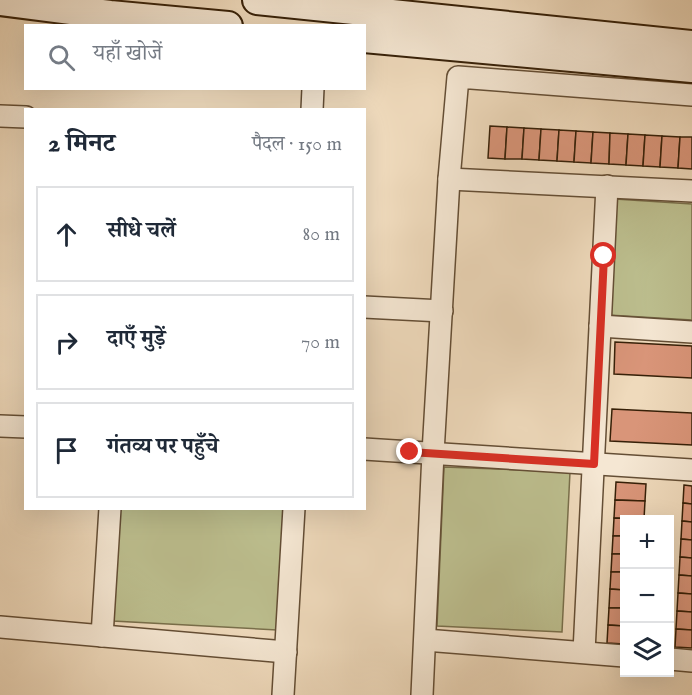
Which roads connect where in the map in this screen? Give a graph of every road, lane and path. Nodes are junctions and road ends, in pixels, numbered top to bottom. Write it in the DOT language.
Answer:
graph roads {
  1 [pos="257,0"];
  2 [pos="0,1"];
  3 [pos="207,24"];
  4 [pos="366,38"];
  5 [pos="692,45"];
  6 [pos="692,68"];
  7 [pos="314,90"];
  8 [pos="692,95"];
  9 [pos="312,108"];
  10 [pos="0,116"];
  11 [pos="24,117"];
  12 [pos="449,179"];
  13 [pos="608,186"];
  14 [pos="692,191"];
  15 [pos="366,307"];
  16 [pos="442,311"];
  17 [pos="600,326"];
  18 [pos="692,332"];
  19 [pos="0,426"];
  20 [pos="24,427"];
  21 [pos="366,449"];
  22 [pos="433,453"];
  23 [pos="594,464"];
  24 [pos="692,470"];
  25 [pos="110,510"];
  26 [pos="294,510"];
  27 [pos="0,627"];
  28 [pos="102,636"];
  29 [pos="424,640"];
  30 [pos="286,652"];
  31 [pos="584,652"];
  32 [pos="620,656"];
  33 [pos="674,659"];
  34 [pos="692,661"];
  35 [pos="283,695"];
  36 [pos="422,695"];
  1 -- 5 [label="main road"];
  2 -- 3 [label="main road"];
  4 -- 6 [label="main road"];
  7 -- 9 [label="street"];
  8 -- 12 [label="street"];
  10 -- 11 [label="street"];
  12 -- 13 [label="street"];
  12 -- 16 [label="street"];
  13 -- 14 [label="street"];
  13 -- 17 [label="street"];
  15 -- 16 [label="street"];
  16 -- 22 [label="street"];
  17 -- 18 [label="street"];
  17 -- 23 [label="street"];
  19 -- 20 [label="street"];
  21 -- 22 [label="street"];
  22 -- 23 [label="street"];
  22 -- 29 [label="street"];
  23 -- 24 [label="street"];
  23 -- 31 [label="street"];
  25 -- 28 [label="street"];
  26 -- 30 [label="street"];
  27 -- 28 [label="street"];
  28 -- 30 [label="street"];
  29 -- 31 [label="street"];
  29 -- 36 [label="street"];
  30 -- 35 [label="street"];
  31 -- 32 [label="street"];
  33 -- 34 [label="street"];
}
